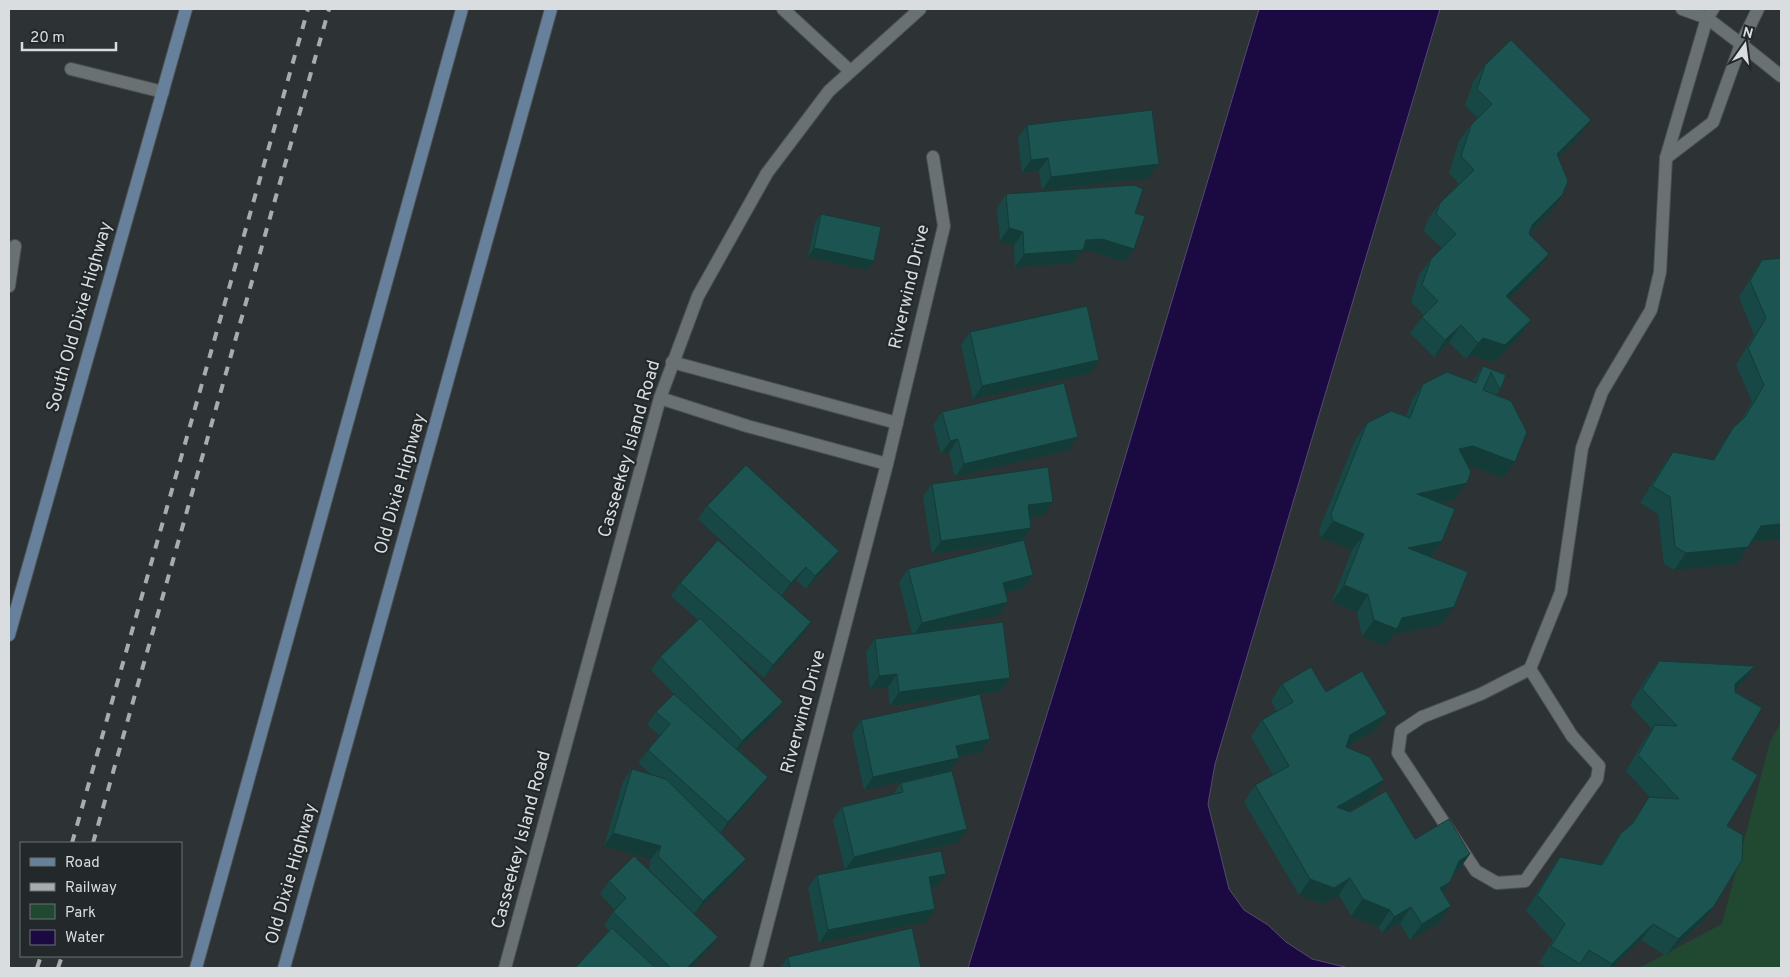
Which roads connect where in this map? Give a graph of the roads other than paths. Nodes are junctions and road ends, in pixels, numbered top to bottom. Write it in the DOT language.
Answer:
graph roads {
  1 [pos="186,9"];
  2 [pos="462,9"];
  3 [pos="551,9"];
  4 [pos="783,9"];
  5 [pos="920,9"];
  6 [pos="1682,9"];
  7 [pos="1758,9"];
  8 [pos="1710,13"];
  9 [pos="1741,44"];
  10 [pos="71,69"];
  11 [pos="849,70"];
  12 [pos="1781,76"];
  13 [pos="162,92"];
  14 [pos="933,157"];
  15 [pos="1666,158"];
  16 [pos="16,246"];
  17 [pos="9,286"];
  18 [pos="672,362"];
  19 [pos="660,398"];
  20 [pos="897,423"];
  21 [pos="887,464"];
  22 [pos="9,635"];
  23 [pos="1530,669"];
  24 [pos="196,968"];
  25 [pos="284,968"];
  26 [pos="505,968"];
  27 [pos="756,968"];
  1 -- 13 [label="main road, South Old Dixie Highway"];
  2 -- 24 [label="main road"];
  3 -- 25 [label="main road, Old Dixie Highway"];
  4 -- 11 [label="street"];
  5 -- 11 [label="street, Casseekey Island Road"];
  6 -- 8 [label="street"];
  7 -- 9 [label="street"];
  8 -- 9 [label="street"];
  8 -- 15 [label="street"];
  9 -- 12 [label="street"];
  9 -- 15 [label="street"];
  10 -- 13 [label="street"];
  11 -- 18 [label="street, Casseekey Island Road"];
  13 -- 22 [label="main road, South Old Dixie Highway"];
  14 -- 20 [label="street, Riverwind Drive"];
  15 -- 23 [label="street"];
  16 -- 17 [label="street"];
  18 -- 19 [label="street, Casseekey Island Road"];
  18 -- 20 [label="street"];
  19 -- 21 [label="street"];
  19 -- 26 [label="street, Casseekey Island Road"];
  20 -- 21 [label="street, Riverwind Drive"];
  21 -- 27 [label="street, Riverwind Drive"];
  23 -- 23 [label="street"];
}
